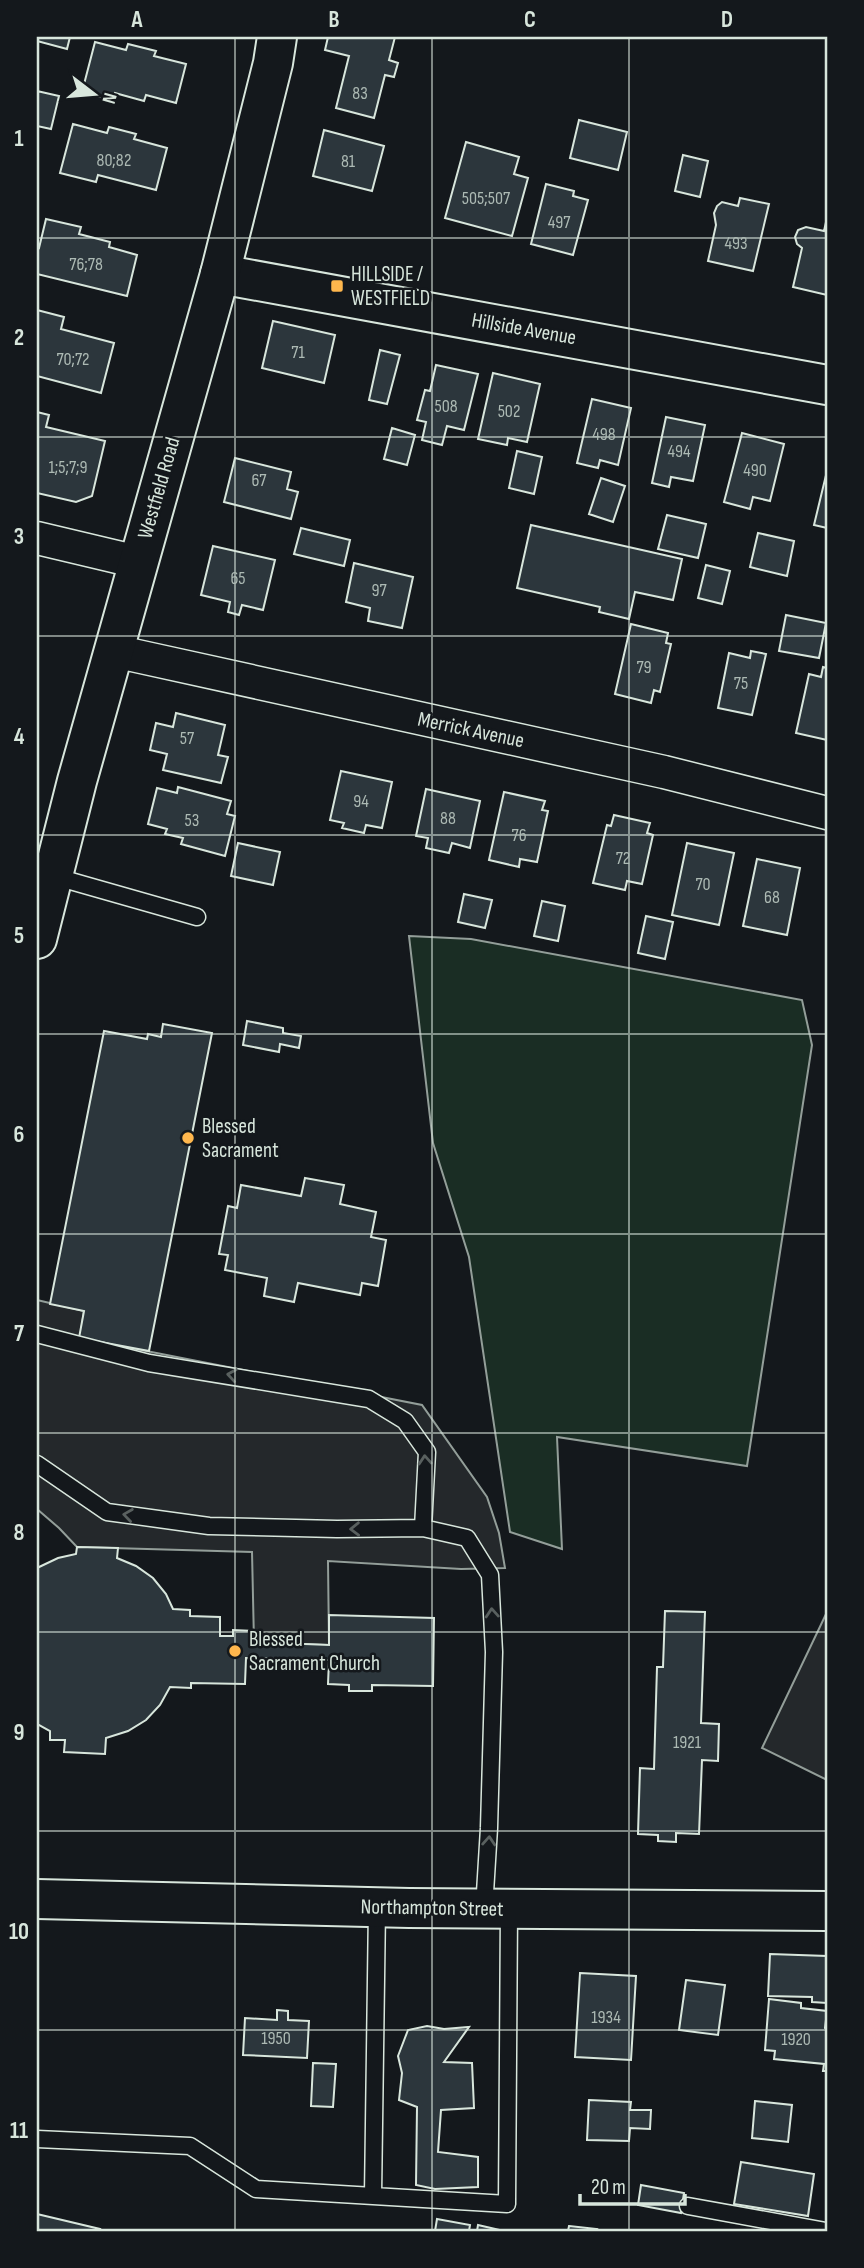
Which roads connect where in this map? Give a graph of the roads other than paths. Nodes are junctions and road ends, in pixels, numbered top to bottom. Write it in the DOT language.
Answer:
graph roads {
  1 [pos="277,37"];
  2 [pos="220,274"];
  3 [pos="827,385"];
  4 [pos="37,538"];
  5 [pos="138,562"];
  6 [pos="114,651"];
  7 [pos="827,813"];
  8 [pos="53,876"];
  9 [pos="197,917"];
  10 [pos="37,939"];
  11 [pos="37,1334"];
  12 [pos="37,1464"];
  13 [pos="423,1528"];
  14 [pos="37,1899"];
  15 [pos="377,1907"];
  16 [pos="497,1909"];
  17 [pos="827,1911"];
  18 [pos="37,2139"];
  19 [pos="373,2196"];
  20 [pos="688,2206"];
  21 [pos="827,2231"];
  1 -- 2 [label="main road, Westfield Road"];
  2 -- 3 [label="main road, Hillside Avenue"];
  2 -- 5 [label="main road, Westfield Road"];
  4 -- 5 [label="street"];
  5 -- 6 [label="main road, Westfield Road"];
  6 -- 7 [label="street, Merrick Avenue"];
  6 -- 8 [label="main road, Westfield Road"];
  8 -- 9 [label="lane"];
  8 -- 10 [label="main road, Westfield Road"];
  13 -- 11 [label="lane, one-way"];
  13 -- 12 [label="lane, one-way"];
  16 -- 13 [label="lane, one-way"];
  14 -- 15 [label="main road, Northampton Street"];
  15 -- 16 [label="main road, Northampton Street"];
  15 -- 19 [label="lane"];
  16 -- 17 [label="main road, Northampton Street"];
  16 -- 19 [label="lane"];
  18 -- 19 [label="lane"];
  20 -- 21 [label="lane"];
}
